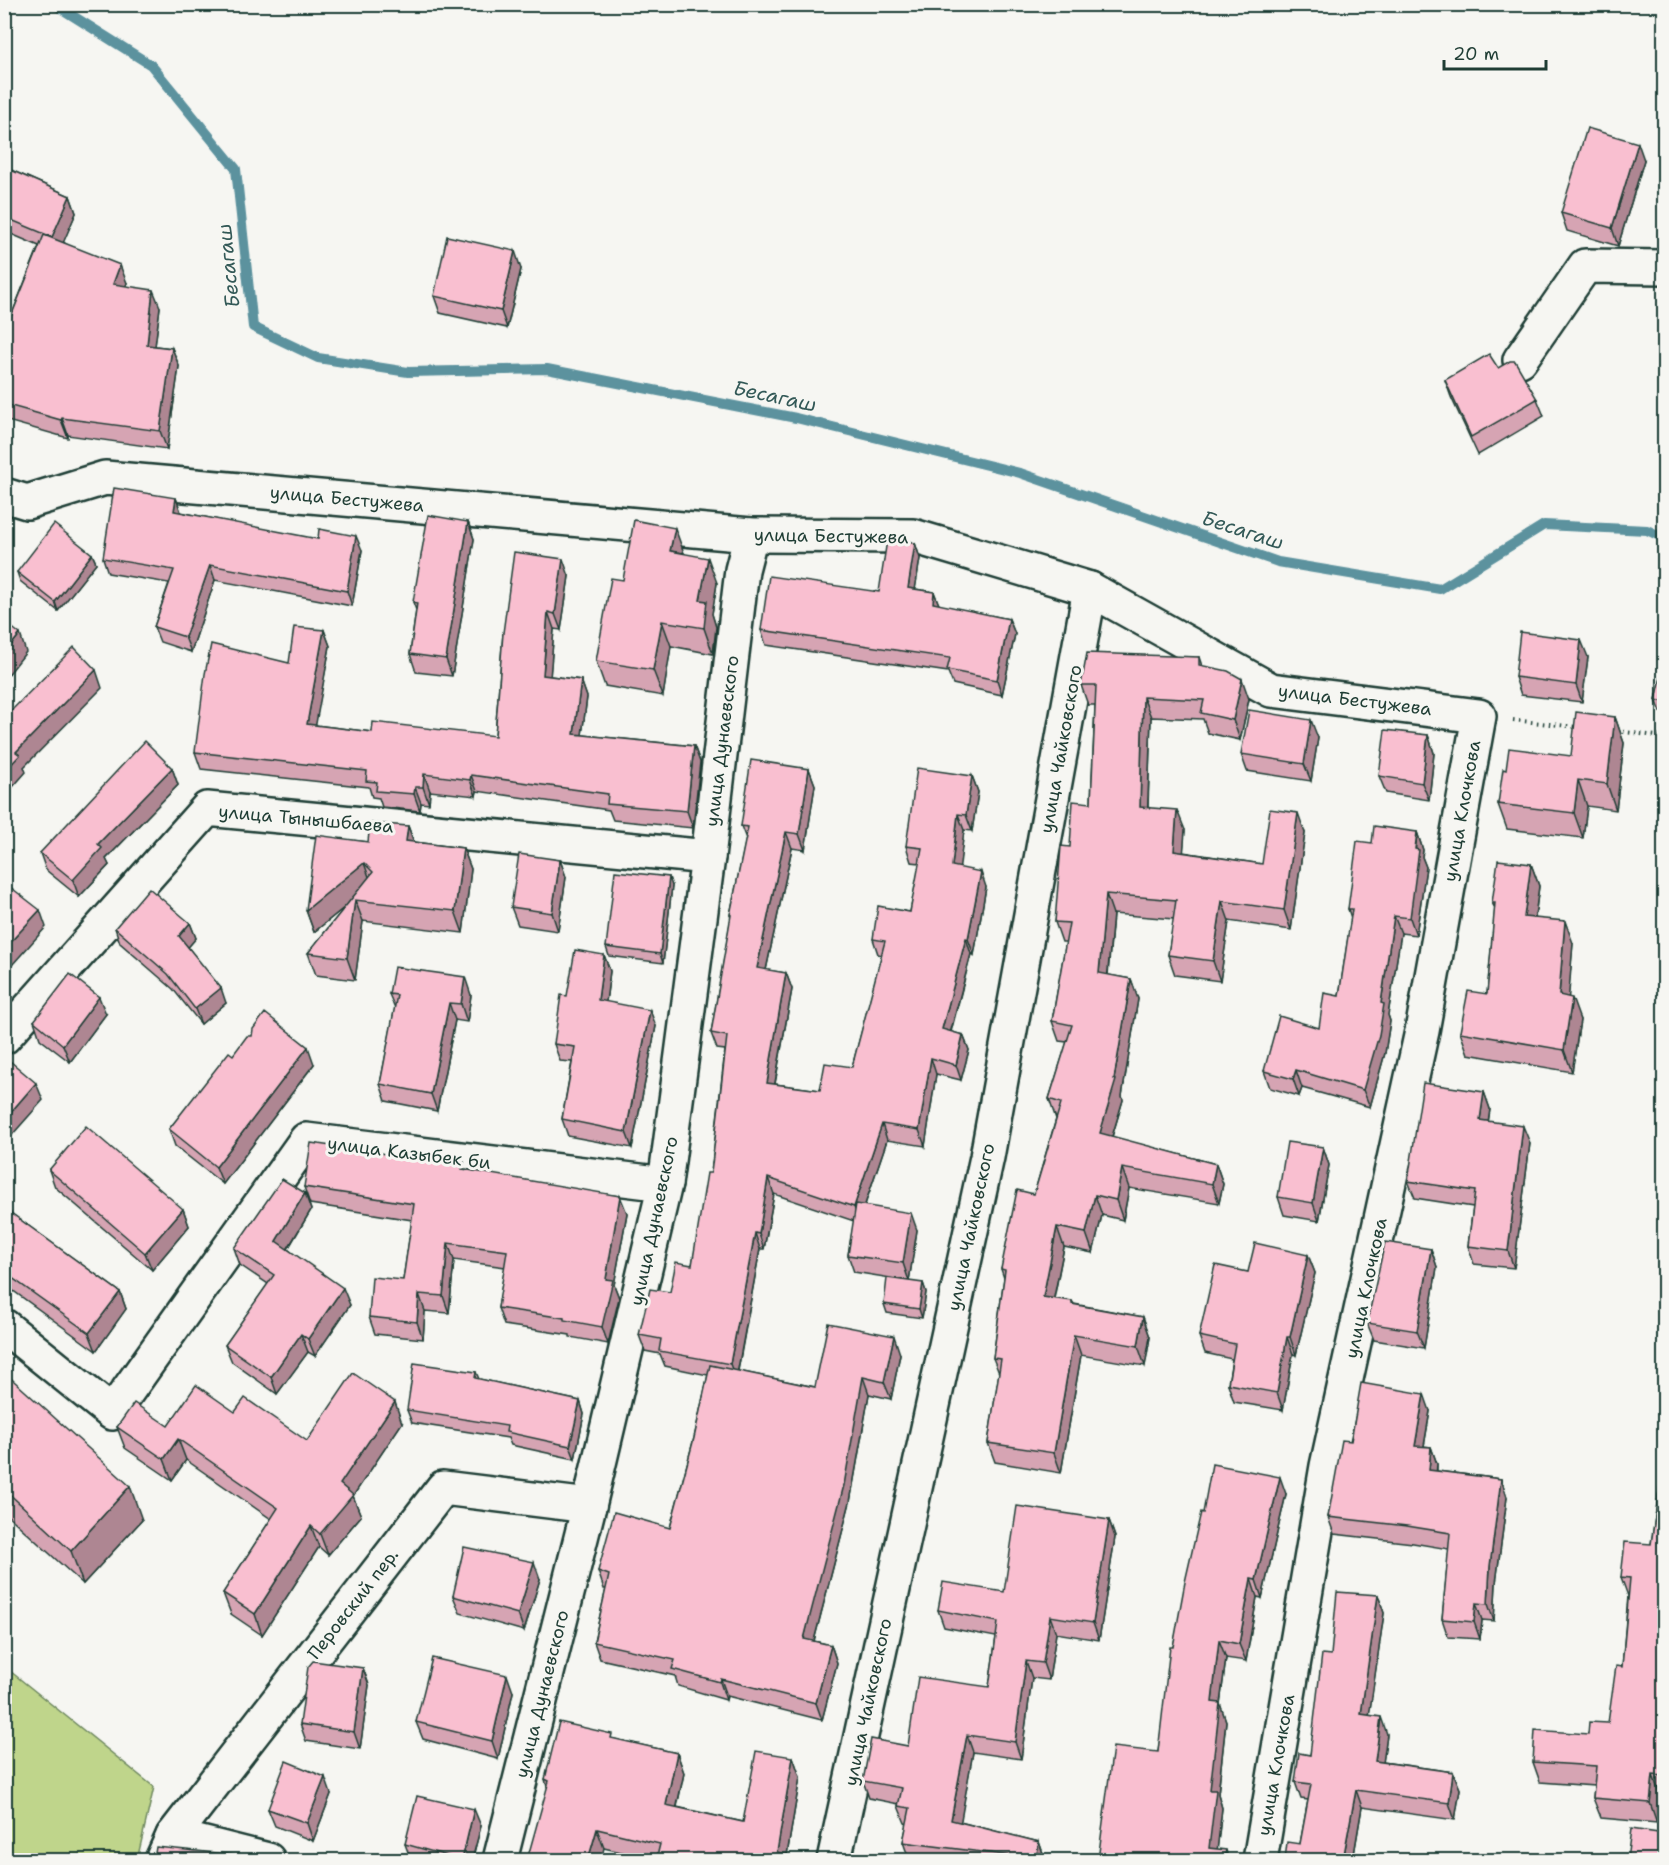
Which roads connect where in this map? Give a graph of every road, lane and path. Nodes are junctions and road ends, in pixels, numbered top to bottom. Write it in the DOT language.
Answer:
graph roads {
  1 [pos="1665,267"];
  2 [pos="1520,360"];
  3 [pos="4,495"];
  4 [pos="751,535"];
  5 [pos="1090,589"];
  6 [pos="1479,716"];
  7 [pos="1584,728"];
  8 [pos="1607,730"];
  9 [pos="1665,736"];
  10 [pos="708,857"];
  11 [pos="4,1037"];
  12 [pos="665,1184"];
  13 [pos="4,1326"];
  14 [pos="590,1506"];
  15 [pos="168,1848"];
  16 [pos="268,1860"];
  17 [pos="500,1860"];
  18 [pos="834,1860"];
  19 [pos="1260,1860"];
  1 -- 2 [label="street"];
  3 -- 4 [label="street, улица Бестужева"];
  4 -- 5 [label="street, улица Бестужева"];
  4 -- 10 [label="street, улица Дунаевского"];
  5 -- 6 [label="street, улица Бестужева"];
  5 -- 18 [label="street, улица Чайковского"];
  6 -- 7 [label="path"];
  6 -- 19 [label="street, улица Клочкова"];
  8 -- 9 [label="path"];
  10 -- 11 [label="street, улица Тынышбаева"];
  10 -- 12 [label="street, улица Дунаевского"];
  12 -- 13 [label="street, улица Казыбек би"];
  12 -- 14 [label="street, улица Дунаевского"];
  14 -- 15 [label="street, Перовский пер."];
  14 -- 17 [label="street, улица Дунаевского"];
  15 -- 16 [label="street"];
}
